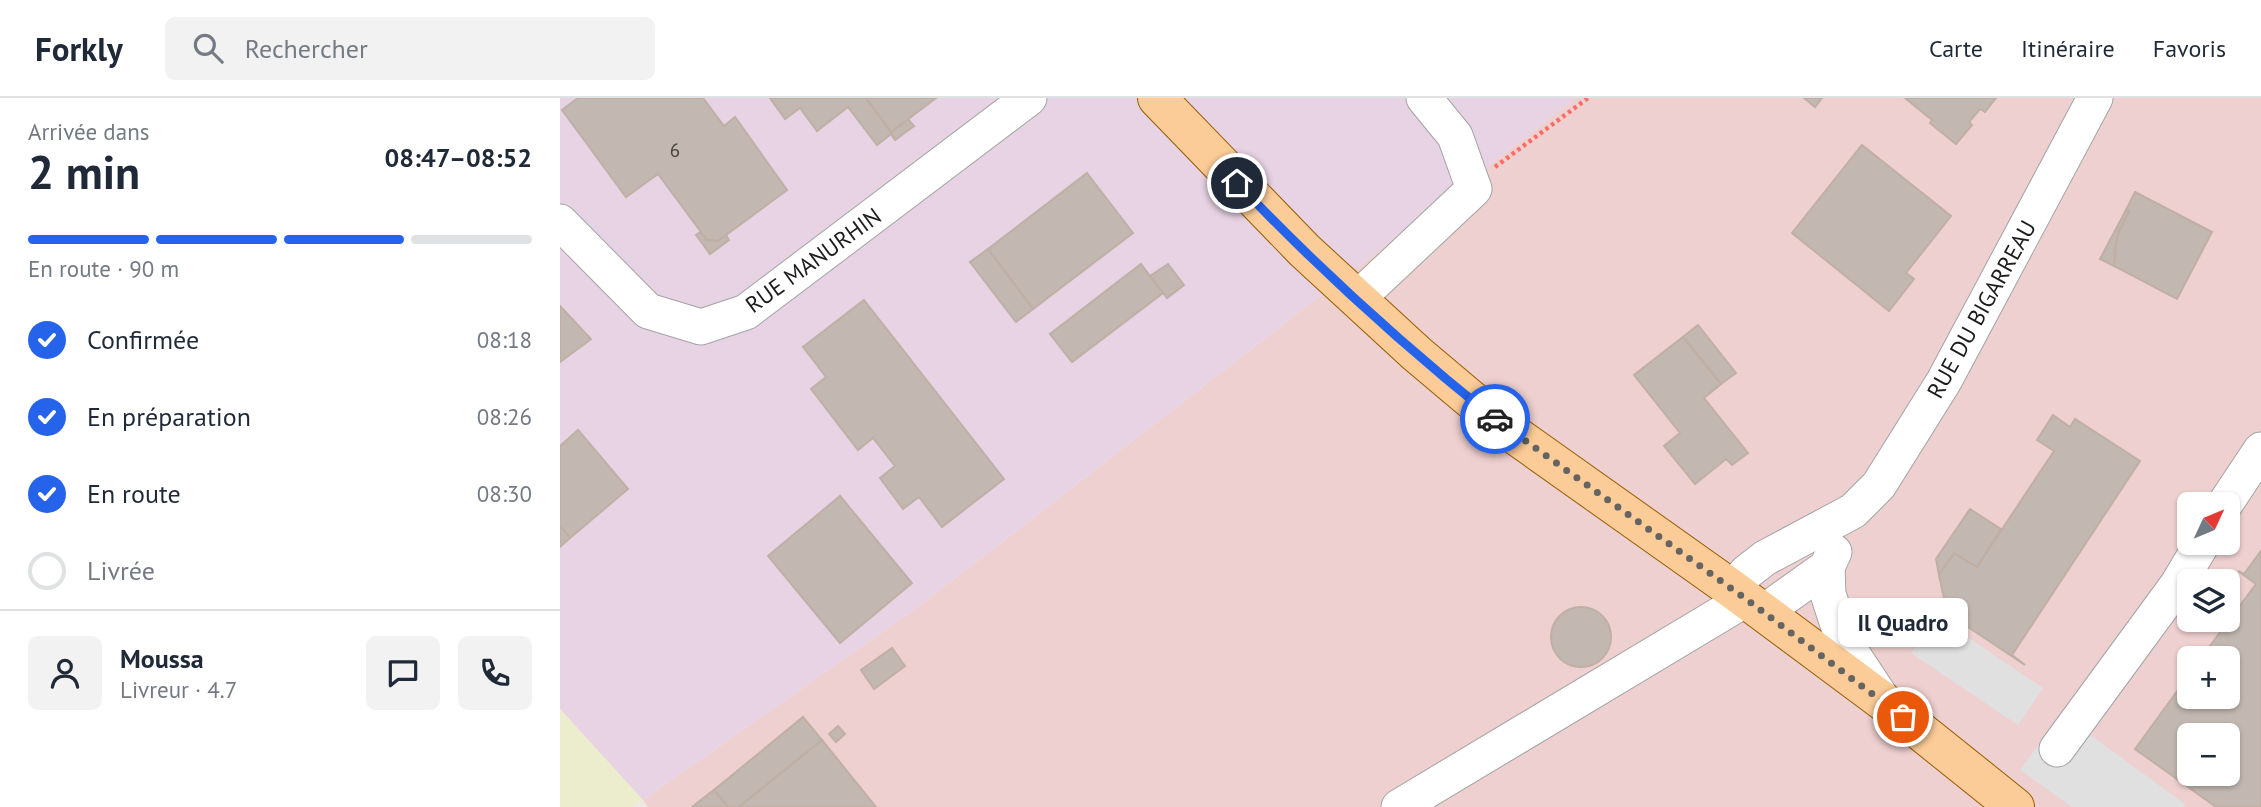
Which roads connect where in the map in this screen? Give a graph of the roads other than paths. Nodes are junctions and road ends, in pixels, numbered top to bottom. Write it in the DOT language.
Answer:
graph roads {
  1 [pos="1029,98"];
  2 [pos="1157,98"];
  3 [pos="1424,98"];
  4 [pos="2095,98"];
  5 [pos="560,222"];
  6 [pos="1354,296"];
  7 [pos="2261,450"];
  8 [pos="2233,492"];
  9 [pos="1853,511"];
  10 [pos="2195,555"];
  11 [pos="1827,567"];
  12 [pos="1748,600"];
  13 [pos="1884,702"];
  14 [pos="2057,749"];
  15 [pos="1399,807"];
  16 [pos="2015,807"];
  1 -- 5 [label="street, RUE MANURHIN"];
  2 -- 6 [label="main road"];
  3 -- 6 [label="street"];
  4 -- 9 [label="street, RUE DU BIGARREAU"];
  6 -- 12 [label="main road"];
  7 -- 8 [label="street"];
  9 -- 11 [label="street"];
  9 -- 12 [label="street"];
  10 -- 14 [label="street"];
  11 -- 12 [label="street"];
  11 -- 13 [label="street"];
  12 -- 13 [label="main road"];
  12 -- 15 [label="street"];
  13 -- 16 [label="main road"];
}
